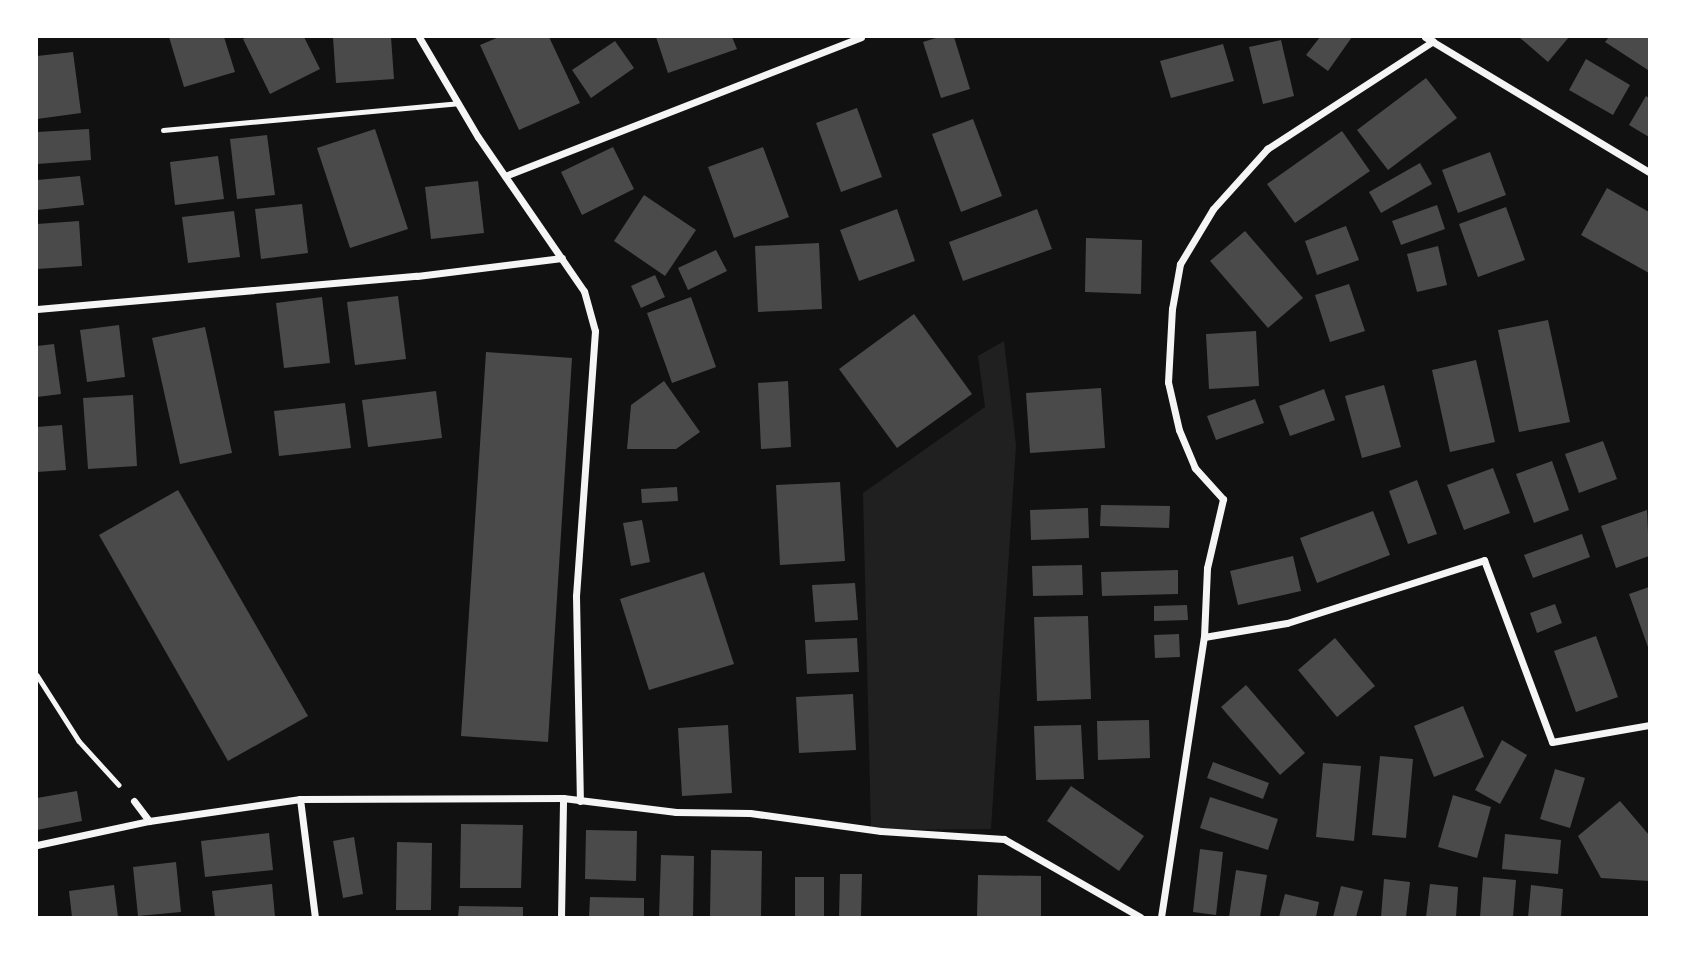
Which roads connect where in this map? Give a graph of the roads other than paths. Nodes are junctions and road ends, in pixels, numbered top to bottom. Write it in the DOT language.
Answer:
graph roads {
  1 [pos="419,37"];
  2 [pos="861,37"];
  3 [pos="1429,39"];
  4 [pos="458,103"];
  5 [pos="163,130"];
  6 [pos="1649,172"];
  7 [pos="505,176"];
  8 [pos="562,258"];
  9 [pos="37,309"];
  10 [pos="1204,637"];
  11 [pos="1649,725"];
  12 [pos="563,798"];
  13 [pos="300,799"];
  14 [pos="134,801"];
  15 [pos="580,801"];
  16 [pos="149,821"];
  17 [pos="37,845"];
  18 [pos="314,917"];
  19 [pos="561,917"];
  20 [pos="1140,917"];
  21 [pos="1161,917"];
  1 -- 4 [label="street"];
  2 -- 7 [label="street"];
  3 -- 6 [label="street"];
  3 -- 10 [label="street"];
  4 -- 5 [label="lane"];
  4 -- 7 [label="street"];
  7 -- 8 [label="street"];
  8 -- 9 [label="street"];
  8 -- 15 [label="street"];
  10 -- 11 [label="street"];
  10 -- 21 [label="street"];
  12 -- 13 [label="street"];
  12 -- 15 [label="street"];
  12 -- 19 [label="street"];
  13 -- 16 [label="street"];
  13 -- 18 [label="street"];
  14 -- 16 [label="street"];
  15 -- 20 [label="street"];
  16 -- 17 [label="street"];
}
